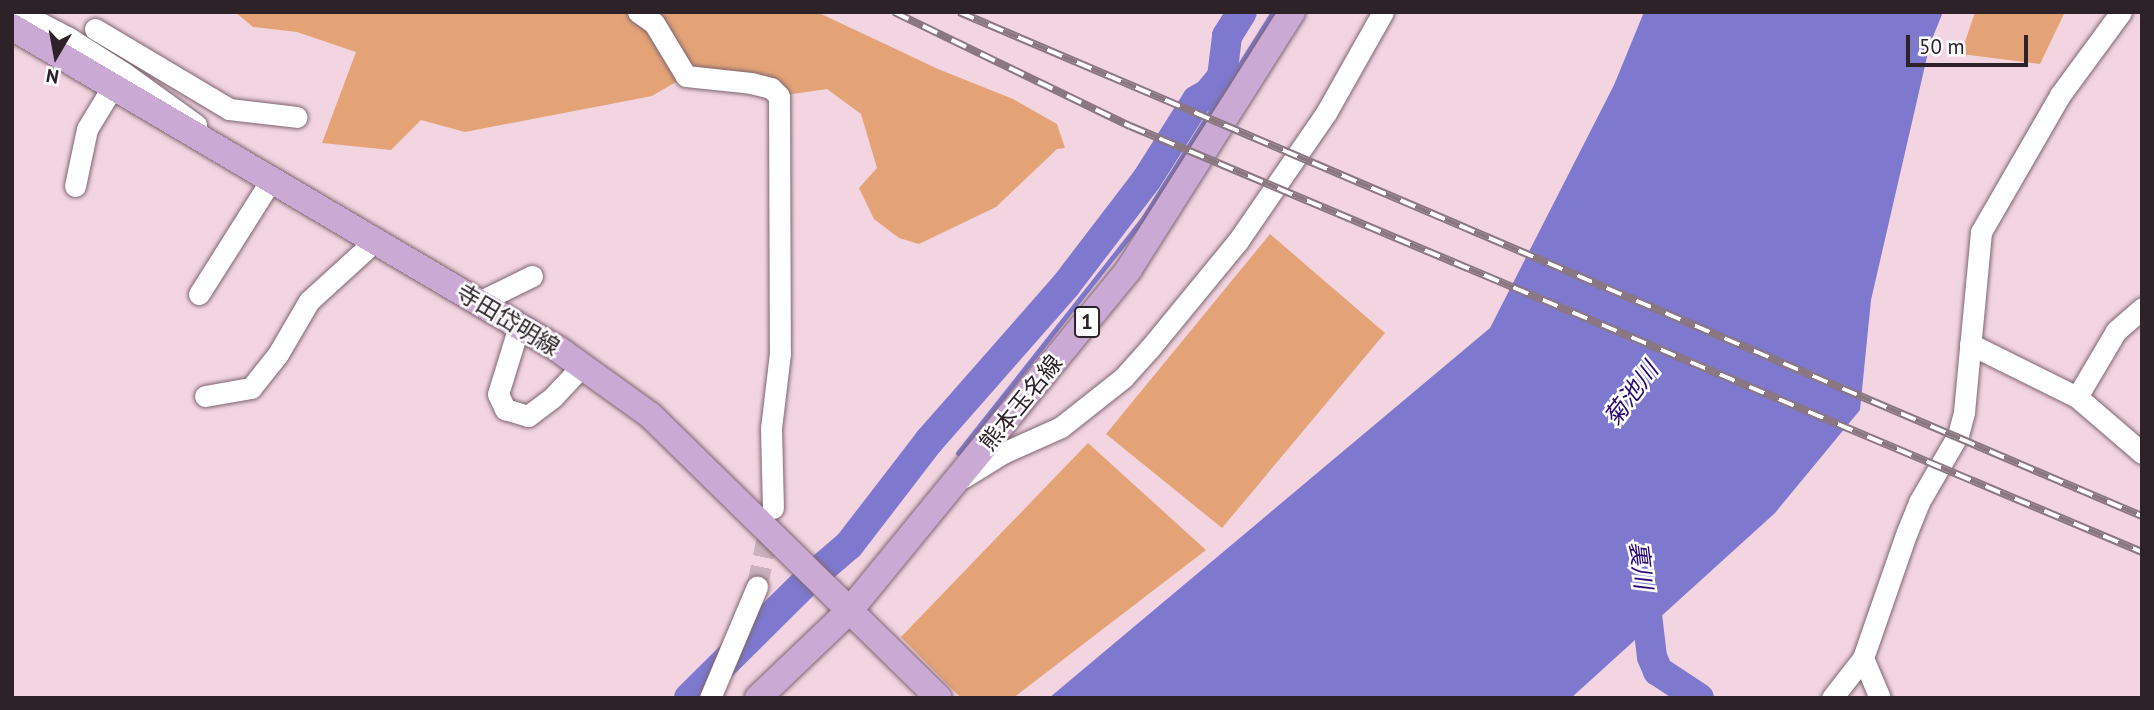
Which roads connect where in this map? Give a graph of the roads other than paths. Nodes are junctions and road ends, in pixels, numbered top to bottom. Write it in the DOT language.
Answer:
graph roads {
  1 [pos="638,12"];
  2 [pos="1292,12"];
  3 [pos="1384,12"];
  4 [pos="2121,12"];
  5 [pos="47,19"];
  6 [pos="95,20"];
  7 [pos="14,24"];
  8 [pos="75,42"];
  9 [pos="113,86"];
  10 [pos="297,117"];
  11 [pos="216,147"];
  12 [pos="271,180"];
  13 [pos="75,186"];
  14 [pos="375,241"];
  15 [pos="532,276"];
  16 [pos="199,294"];
  17 [pos="479,302"];
  18 [pos="2142,308"];
  19 [pos="519,326"];
  20 [pos="1970,344"];
  21 [pos="582,366"];
  22 [pos="205,396"];
  23 [pos="2077,397"];
  24 [pos="2142,453"];
  25 [pos="959,480"];
  26 [pos="773,508"];
  27 [pos="757,587"];
  28 [pos="851,609"];
  29 [pos="1863,658"];
  30 [pos="710,698"];
  31 [pos="758,698"];
  32 [pos="939,698"];
  33 [pos="1832,698"];
  34 [pos="1880,698"];
  1 -- 26 [label="street"];
  2 -- 25 [label="main road, 熊本玉名線 / 1"];
  3 -- 25 [label="street"];
  4 -- 20 [label="street"];
  5 -- 7 [label="street"];
  5 -- 8 [label="street"];
  6 -- 8 [label="street"];
  6 -- 10 [label="street"];
  7 -- 9 [label="main road, 寺田岱明線"];
  8 -- 11 [label="street"];
  9 -- 11 [label="main road, 寺田岱明線"];
  9 -- 13 [label="street"];
  11 -- 12 [label="main road, 寺田岱明線"];
  12 -- 14 [label="main road, 寺田岱明線"];
  12 -- 16 [label="street"];
  14 -- 17 [label="main road, 寺田岱明線"];
  14 -- 22 [label="street"];
  15 -- 17 [label="street"];
  17 -- 19 [label="main road, 寺田岱明線"];
  18 -- 23 [label="street"];
  19 -- 21 [label="main road, 寺田岱明線"];
  19 -- 21 [label="street"];
  20 -- 23 [label="street"];
  20 -- 29 [label="street"];
  21 -- 28 [label="main road, 寺田岱明線"];
  23 -- 24 [label="street"];
  25 -- 28 [label="main road, 熊本玉名線 / 1"];
  27 -- 30 [label="street"];
  28 -- 31 [label="main road, 熊本玉名線"];
  28 -- 32 [label="main road, 寺田岱明線"];
  29 -- 33 [label="street"];
  29 -- 34 [label="street"];
}
